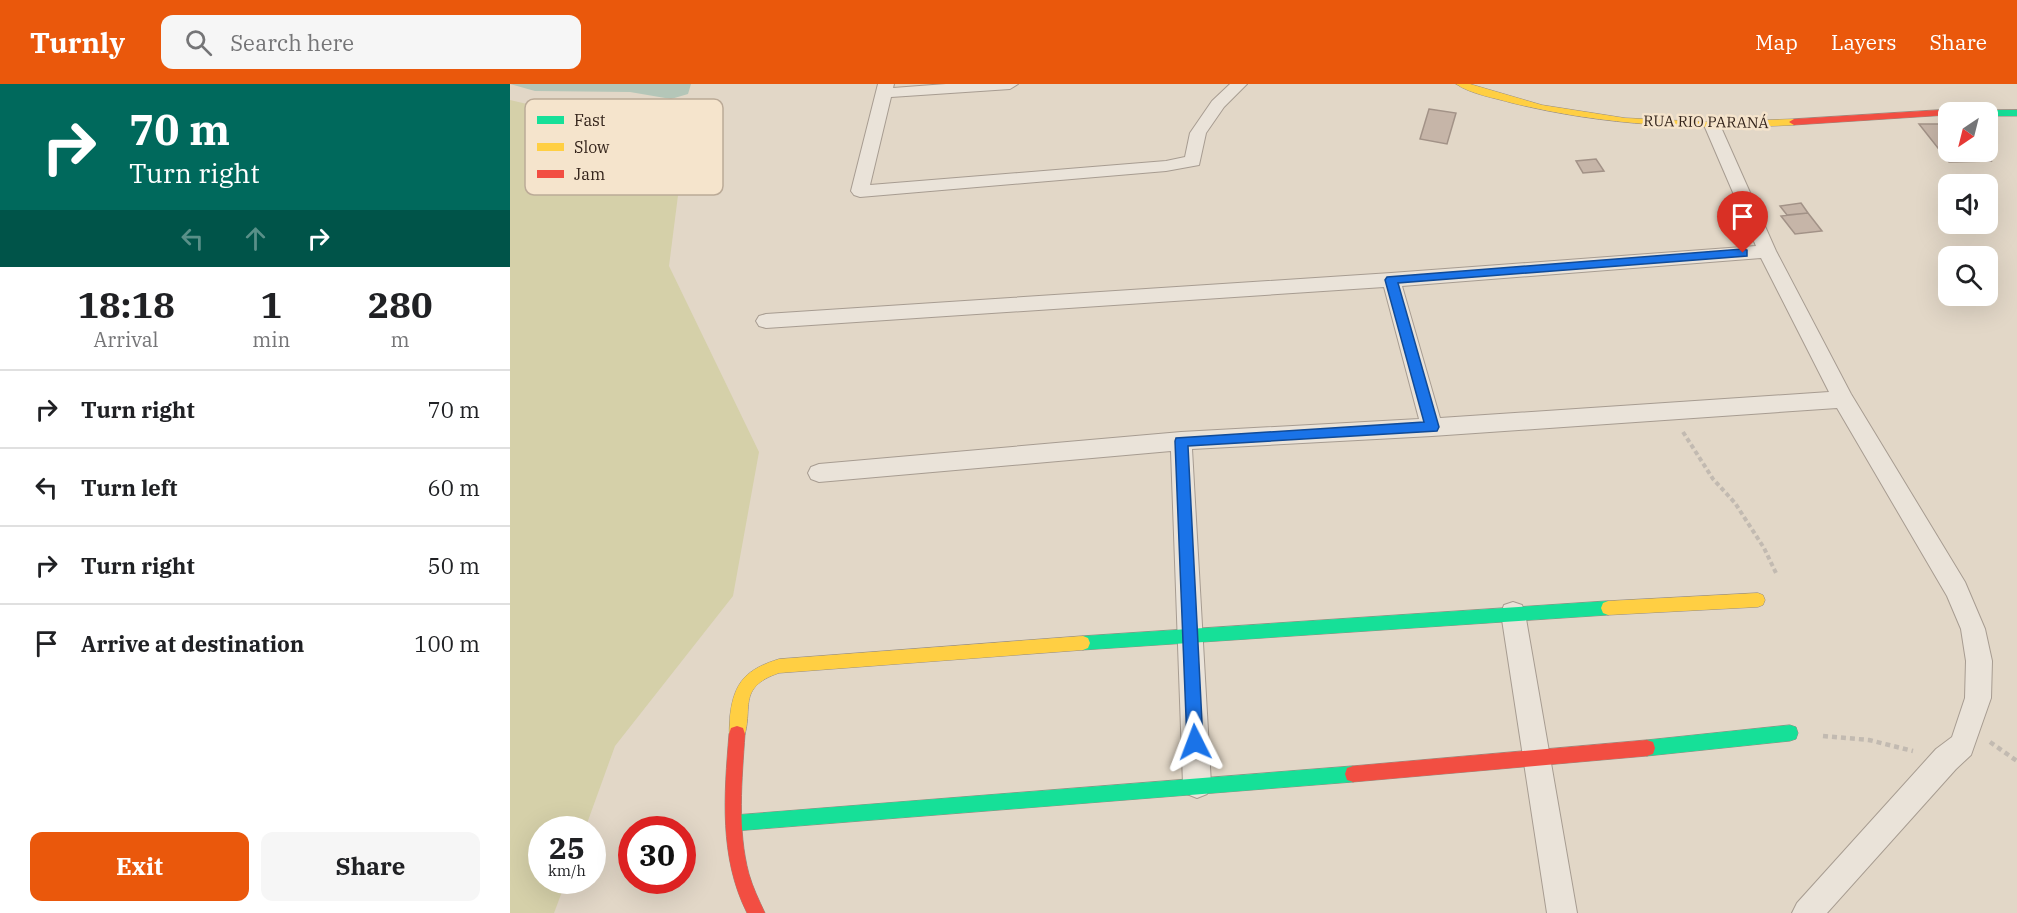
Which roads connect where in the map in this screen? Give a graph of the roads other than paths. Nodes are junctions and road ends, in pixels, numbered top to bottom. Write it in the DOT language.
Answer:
graph roads {
  1 [pos="1010,84"];
  2 [pos="1239,84"];
  3 [pos="1461,84"];
  4 [pos="886,89"];
  5 [pos="1938,112"];
  6 [pos="1998,113"];
  7 [pos="2017,113"];
  8 [pos="1712,125"];
  9 [pos="1767,251"];
  10 [pos="1391,280"];
  11 [pos="766,321"];
  12 [pos="1843,399"];
  13 [pos="1432,427"];
  14 [pos="1181,441"];
  15 [pos="819,472"];
  16 [pos="1758,600"];
  17 [pos="1513,613"];
  18 [pos="1189,636"];
  19 [pos="1790,733"];
  20 [pos="1538,759"];
  21 [pos="1197,784"];
  22 [pos="735,823"];
  23 [pos="756,913"];
  24 [pos="1562,913"];
  25 [pos="1807,913"];
  1 -- 4 [label="street"];
  2 -- 4 [label="street"];
  3 -- 8 [label="street, RUA RIO PARANÁ"];
  5 -- 8 [label="street, RUA RIO PARANÁ"];
  6 -- 7 [label="street"];
  8 -- 9 [label="street"];
  9 -- 10 [label="street"];
  9 -- 12 [label="street"];
  10 -- 11 [label="street"];
  10 -- 13 [label="street"];
  12 -- 13 [label="street"];
  12 -- 25 [label="street"];
  13 -- 14 [label="street"];
  14 -- 15 [label="street"];
  14 -- 18 [label="street"];
  16 -- 17 [label="street"];
  17 -- 18 [label="street"];
  17 -- 20 [label="street"];
  18 -- 21 [label="street"];
  18 -- 22 [label="street"];
  19 -- 20 [label="street"];
  20 -- 21 [label="street"];
  20 -- 24 [label="street"];
  21 -- 22 [label="street"];
  22 -- 23 [label="street"];
}
